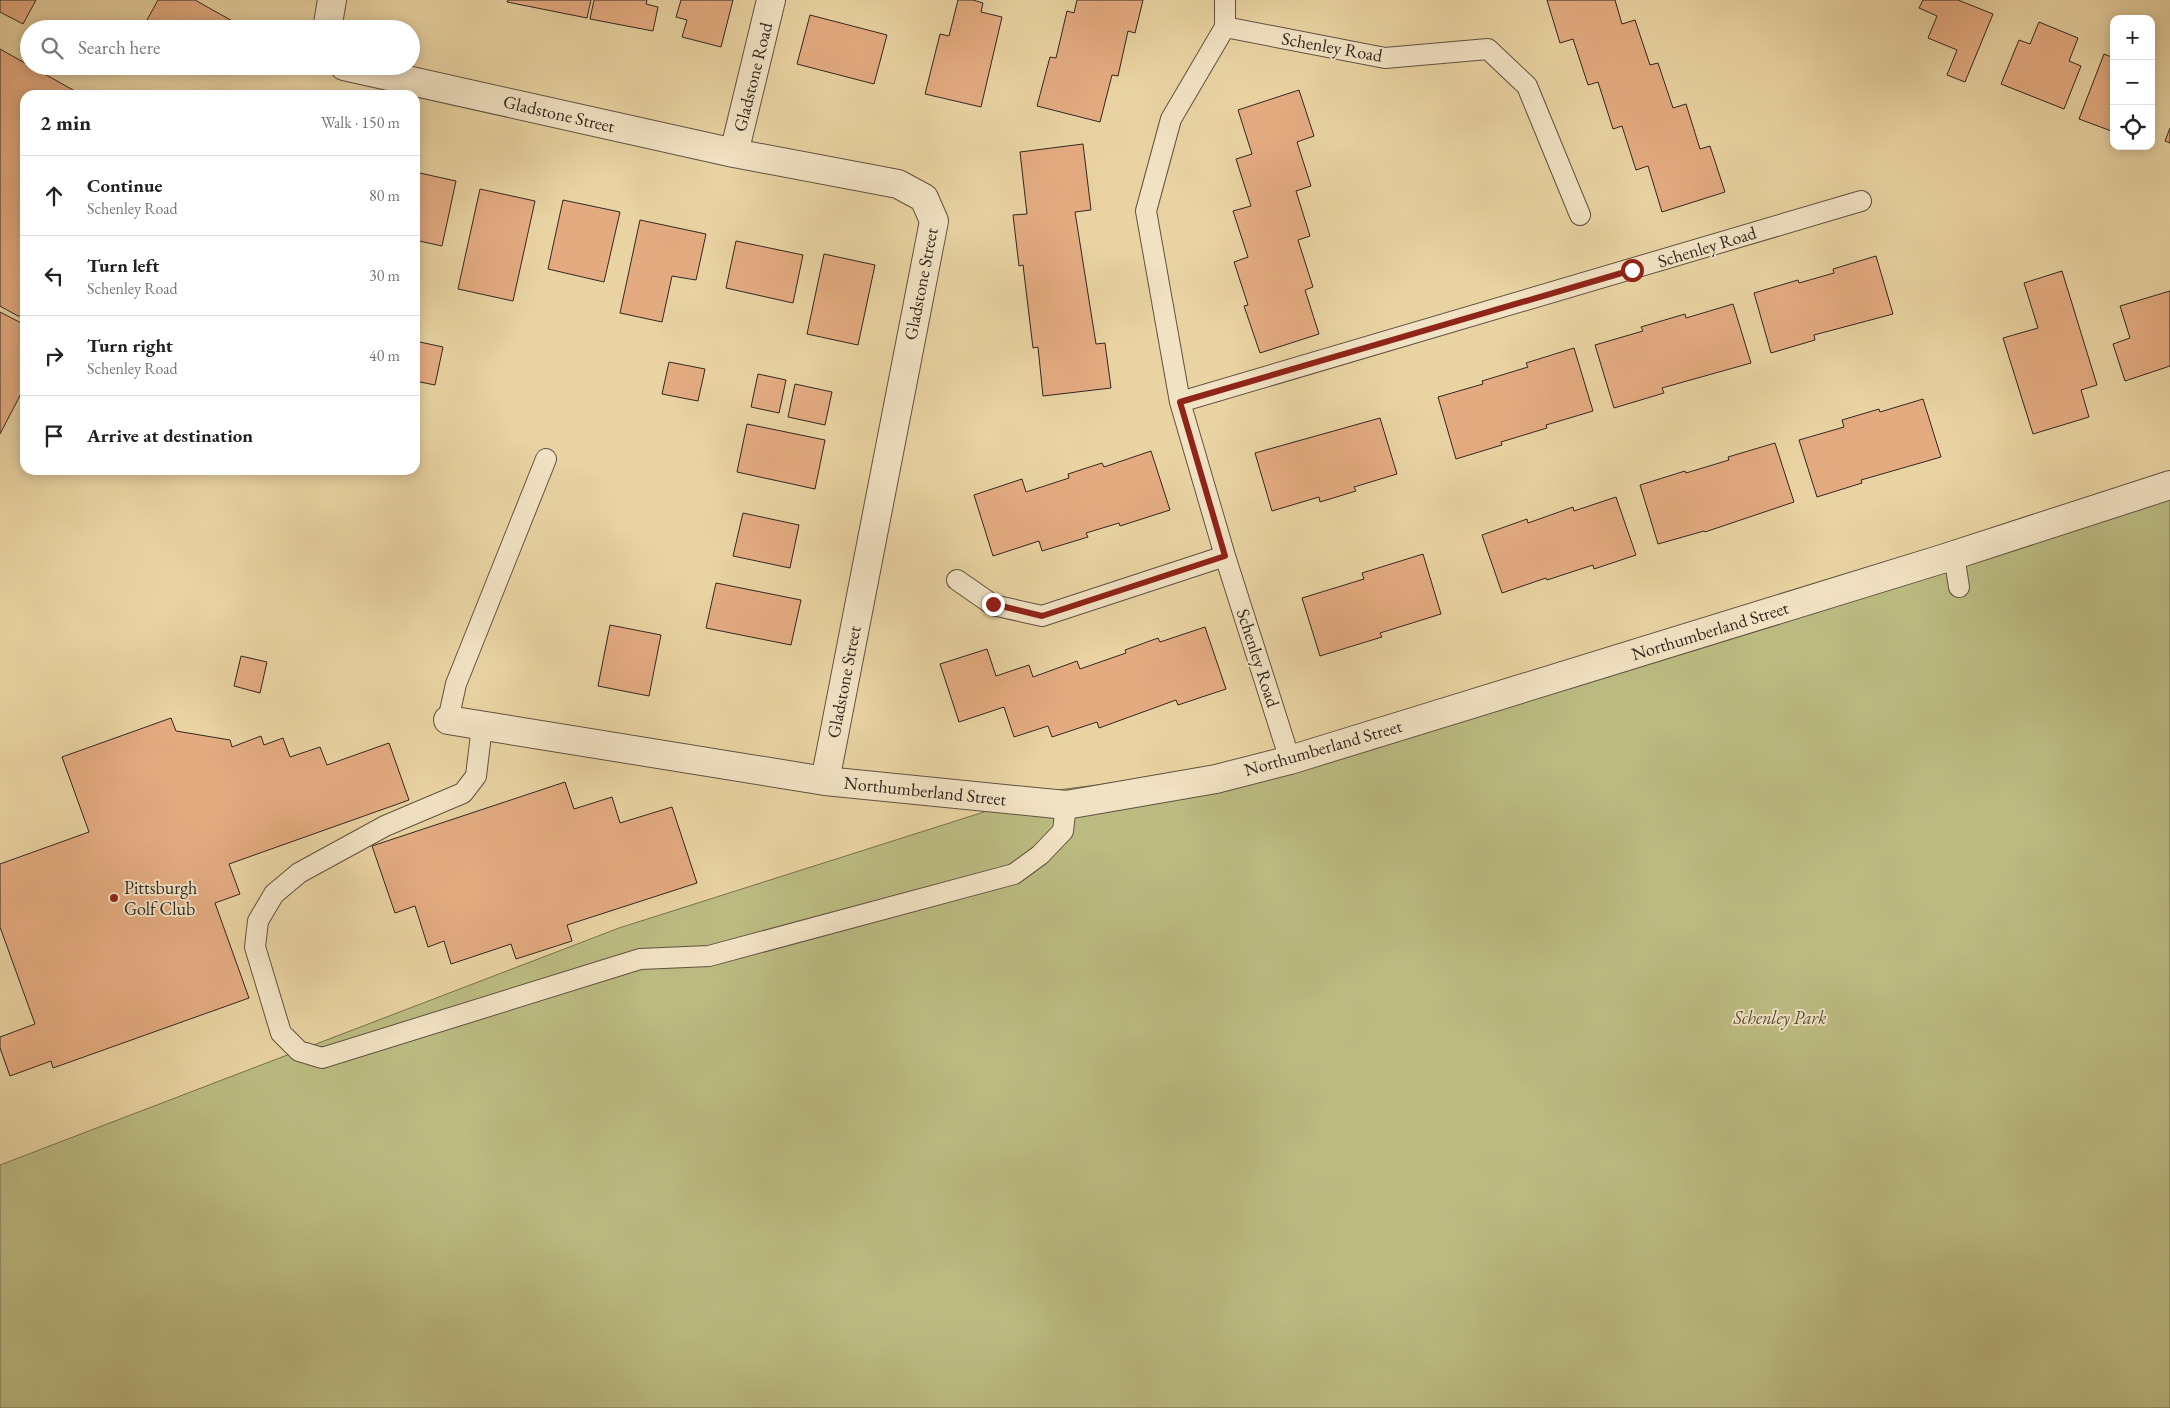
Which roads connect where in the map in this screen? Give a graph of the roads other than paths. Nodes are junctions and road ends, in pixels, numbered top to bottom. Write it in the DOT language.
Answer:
graph roads {
  1 [pos="332,0"];
  2 [pos="771,0"];
  3 [pos="1225,0"];
  4 [pos="329,20"];
  5 [pos="1225,27"];
  6 [pos="384,75"];
  7 [pos="734,153"];
  8 [pos="1861,201"];
  9 [pos="1580,214"];
  10 [pos="1180,402"];
  11 [pos="546,459"];
  12 [pos="2170,485"];
  13 [pos="1225,556"];
  14 [pos="1954,556"];
  15 [pos="957,580"];
  16 [pos="1959,586"];
  17 [pos="448,720"];
  18 [pos="482,726"];
  19 [pos="1290,760"];
  20 [pos="825,781"];
  21 [pos="1066,805"];
  1 -- 4 [label="street"];
  2 -- 7 [label="street, Gladstone Road"];
  3 -- 5 [label="lane"];
  5 -- 9 [label="lane, Schenley Road"];
  5 -- 10 [label="lane, Schenley Road"];
  6 -- 7 [label="street, Gladstone Street"];
  7 -- 20 [label="street, Gladstone Street"];
  8 -- 10 [label="lane, Schenley Road"];
  10 -- 13 [label="lane, Schenley Road"];
  11 -- 17 [label="lane"];
  12 -- 14 [label="street, Northumberland Street"];
  13 -- 15 [label="lane"];
  13 -- 19 [label="lane, Schenley Road"];
  14 -- 16 [label="lane"];
  14 -- 19 [label="street, Northumberland Street"];
  17 -- 18 [label="street, Northumberland Street"];
  18 -- 20 [label="street, Northumberland Street"];
  18 -- 21 [label="lane"];
  19 -- 21 [label="street, Northumberland Street"];
  20 -- 21 [label="street, Northumberland Street"];
}
